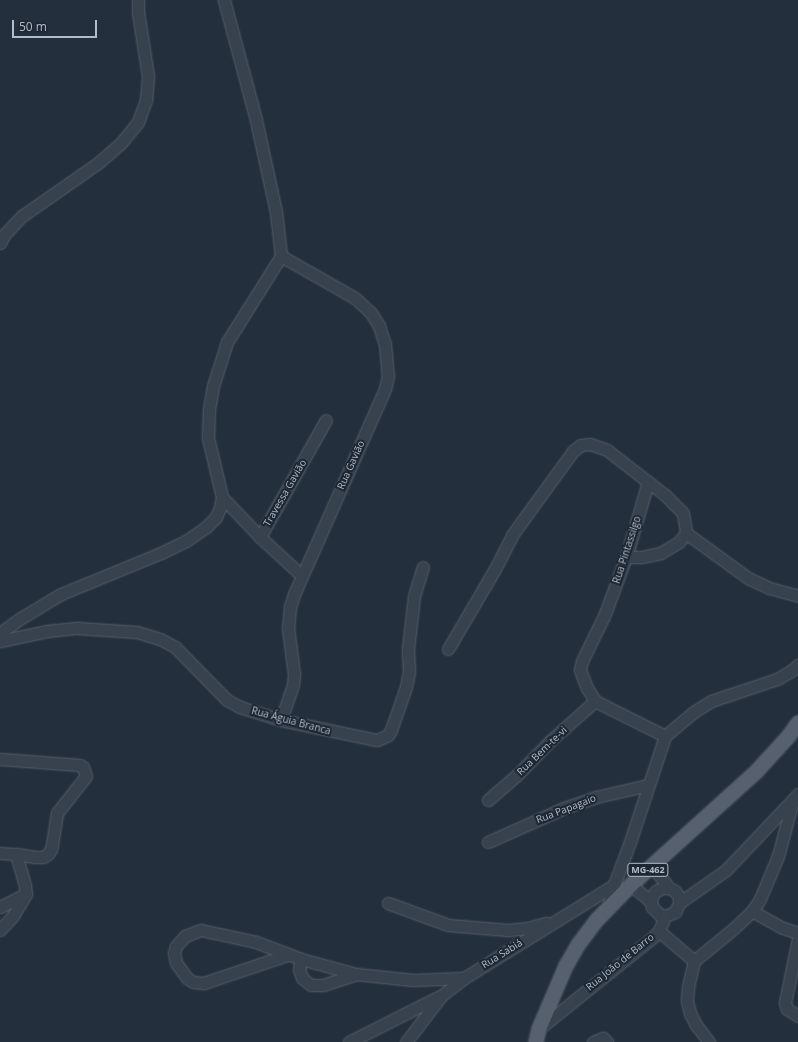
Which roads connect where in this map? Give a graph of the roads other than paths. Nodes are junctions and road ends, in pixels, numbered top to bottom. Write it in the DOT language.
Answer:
graph roads {
  1 [pos="138,0"];
  2 [pos="224,0"];
  3 [pos="0,243"];
  4 [pos="281,256"];
  5 [pos="326,420"];
  6 [pos="648,482"];
  7 [pos="222,497"];
  8 [pos="686,533"];
  9 [pos="260,537"];
  10 [pos="626,557"];
  11 [pos="423,567"];
  12 [pos="301,575"];
  13 [pos="798,596"];
  14 [pos="0,633"];
  15 [pos="0,641"];
  16 [pos="448,650"];
  17 [pos="798,665"];
  18 [pos="595,701"];
  19 [pos="281,720"];
  20 [pos="798,723"];
  21 [pos="665,736"];
  22 [pos="0,759"];
  23 [pos="648,784"];
  24 [pos="795,797"];
  25 [pos="488,800"];
  26 [pos="798,818"];
  27 [pos="785,832"];
  28 [pos="488,842"];
  29 [pos="0,853"];
  30 [pos="16,854"];
  31 [pos="652,866"];
  32 [pos="614,885"];
  33 [pos="631,885"];
  34 [pos="669,888"];
  35 [pos="26,894"];
  36 [pos="651,902"];
  37 [pos="388,903"];
  38 [pos="679,903"];
  39 [pos="0,907"];
  40 [pos="608,907"];
  41 [pos="752,911"];
  42 [pos="665,916"];
  43 [pos="556,920"];
  44 [pos="0,930"];
  45 [pos="659,931"];
  46 [pos="798,932"];
  47 [pos="798,939"];
  48 [pos="287,955"];
  49 [pos="301,959"];
  50 [pos="694,960"];
  51 [pos="356,974"];
  52 [pos="464,978"];
  53 [pos="441,996"];
  54 [pos="798,1016"];
  55 [pos="537,1035"];
  56 [pos="349,1042"];
  57 [pos="406,1042"];
  58 [pos="709,1042"];
  1 -- 3 [label="street"];
  2 -- 4 [label="street"];
  4 -- 7 [label="street"];
  4 -- 12 [label="street, Rua Gavião"];
  5 -- 9 [label="street, Travessa Gavião"];
  6 -- 8 [label="street"];
  6 -- 10 [label="street, Rua Pintassilgo"];
  6 -- 16 [label="street"];
  7 -- 9 [label="street"];
  7 -- 14 [label="street"];
  8 -- 10 [label="street"];
  8 -- 13 [label="street"];
  9 -- 12 [label="street, Travessa Gavião"];
  10 -- 18 [label="street, Rua Pintassilgo"];
  11 -- 19 [label="street, Rua Águia Branca"];
  12 -- 19 [label="street, Rua Gavião"];
  15 -- 19 [label="street, Rua Águia Branca"];
  17 -- 21 [label="street"];
  18 -- 21 [label="street"];
  18 -- 25 [label="street, Rua Bem-te-vi"];
  20 -- 31 [label="main road, MG-462"];
  21 -- 23 [label="street"];
  22 -- 30 [label="street"];
  23 -- 28 [label="street, Rua Papagaio"];
  23 -- 32 [label="street"];
  24 -- 27 [label="street"];
  24 -- 38 [label="street, Rua João de Barro"];
  26 -- 27 [label="street"];
  27 -- 41 [label="street"];
  29 -- 30 [label="street"];
  30 -- 35 [label="street"];
  31 -- 33 [label="main road, MG-462"];
  31 -- 34 [label="street"];
  32 -- 40 [label="street"];
  32 -- 43 [label="street, Rua Sabiá"];
  33 -- 36 [label="street"];
  33 -- 40 [label="main road, MG-462"];
  34 -- 36 [label="street"];
  34 -- 38 [label="street"];
  35 -- 39 [label="street"];
  35 -- 44 [label="street"];
  36 -- 42 [label="street"];
  37 -- 43 [label="street"];
  38 -- 42 [label="street, Rua João de Barro"];
  40 -- 55 [label="main road, MG-462"];
  41 -- 46 [label="street"];
  41 -- 50 [label="street"];
  42 -- 45 [label="street, Rua João de Barro"];
  43 -- 52 [label="street, Rua Sabiá"];
  45 -- 50 [label="street"];
  45 -- 55 [label="street, Rua João de Barro"];
  47 -- 54 [label="street"];
  48 -- 48 [label="street"];
  48 -- 49 [label="street"];
  49 -- 51 [label="street"];
  49 -- 51 [label="street"];
  50 -- 58 [label="street"];
  51 -- 52 [label="street"];
  52 -- 53 [label="street, Rua Sabiá"];
  53 -- 56 [label="street"];
  53 -- 57 [label="street, Rua Sabiá"];
}
